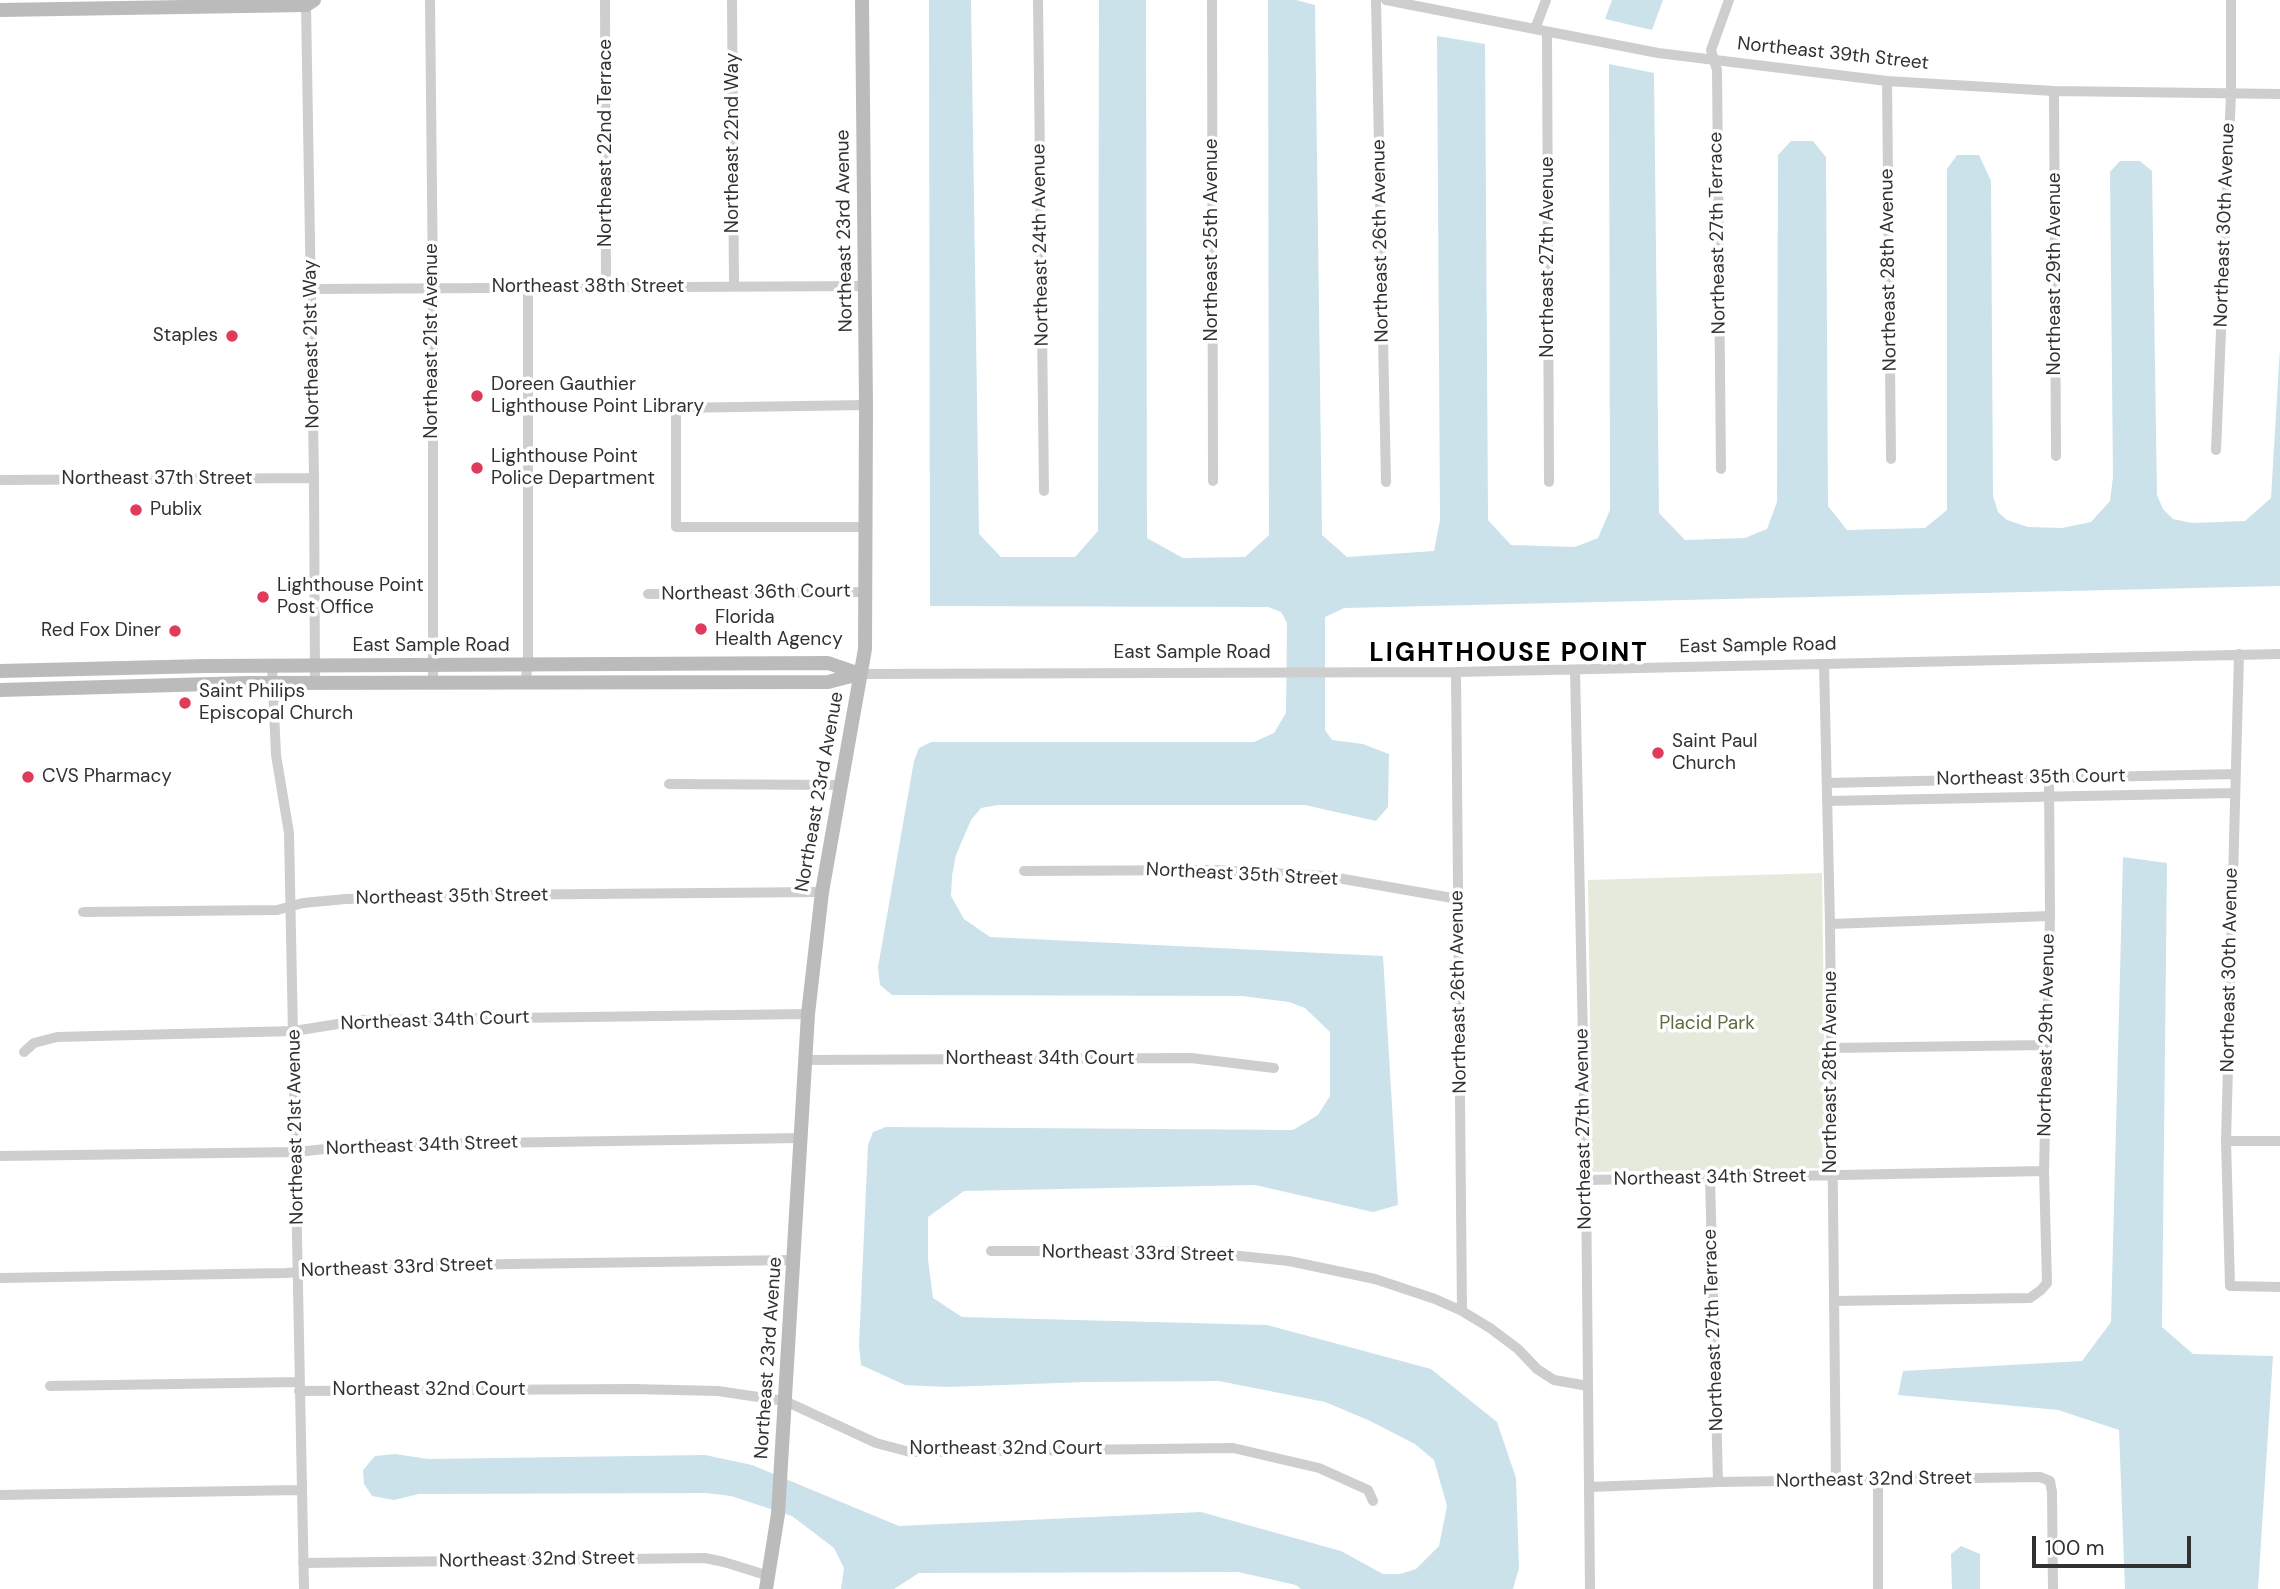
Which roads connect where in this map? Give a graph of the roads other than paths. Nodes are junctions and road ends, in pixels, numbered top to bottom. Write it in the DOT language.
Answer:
graph roads {
  1 [pos="430,0"];
  2 [pos="605,0"];
  3 [pos="732,0"];
  4 [pos="862,0"];
  5 [pos="1038,0"];
  6 [pos="1212,0"];
  7 [pos="1376,0"];
  8 [pos="1386,0"];
  9 [pos="1546,0"];
  10 [pos="1728,0"];
  11 [pos="2231,0"];
  12 [pos="310,2"];
  13 [pos="0,10"];
  14 [pos="1541,31"];
  15 [pos="1713,60"];
  16 [pos="1887,80"];
  17 [pos="2054,91"];
  18 [pos="2231,94"];
  19 [pos="2280,94"];
  20 [pos="734,286"];
  21 [pos="865,286"];
  22 [pos="528,287"];
  23 [pos="606,287"];
  24 [pos="433,288"];
  25 [pos="312,289"];
  26 [pos="866,405"];
  27 [pos="2216,450"];
  28 [pos="2056,456"];
  29 [pos="1891,459"];
  30 [pos="1721,469"];
  31 [pos="314,478"];
  32 [pos="0,480"];
  33 [pos="1213,481"];
  34 [pos="1385,482"];
  35 [pos="1549,482"];
  36 [pos="1044,491"];
  37 [pos="866,527"];
  38 [pos="865,592"];
  39 [pos="648,594"];
  40 [pos="2239,654"];
  41 [pos="2280,654"];
  42 [pos="749,664"];
  43 [pos="1824,664"];
  44 [pos="433,665"];
  45 [pos="528,665"];
  46 [pos="205,666"];
  47 [pos="272,666"];
  48 [pos="315,666"];
  49 [pos="1575,670"];
  50 [pos="0,671"];
  51 [pos="1456,672"];
  52 [pos="860,674"];
  53 [pos="749,682"];
  54 [pos="273,683"];
  55 [pos="315,683"];
  56 [pos="433,683"];
  57 [pos="525,683"];
  58 [pos="192,684"];
  59 [pos="0,690"];
  60 [pos="2235,774"];
  61 [pos="2049,778"];
  62 [pos="1827,783"];
  63 [pos="669,784"];
  64 [pos="841,785"];
  65 [pos="2234,793"];
  66 [pos="2049,797"];
  67 [pos="1827,801"];
  68 [pos="1024,871"];
  69 [pos="822,892"];
  70 [pos="1458,899"];
  71 [pos="291,908"];
  72 [pos="83,912"];
  73 [pos="2050,916"];
  74 [pos="1830,924"];
  75 [pos="808,1014"];
  76 [pos="294,1031"];
  77 [pos="2047,1045"];
  78 [pos="1831,1048"];
  79 [pos="24,1052"];
  80 [pos="805,1060"];
  81 [pos="1274,1068"];
  82 [pos="801,1138"];
  83 [pos="2226,1141"];
  84 [pos="2280,1141"];
  85 [pos="297,1152"];
  86 [pos="0,1156"];
  87 [pos="2044,1171"];
  88 [pos="1832,1175"];
  89 [pos="1710,1178"];
  90 [pos="1586,1180"];
  91 [pos="991,1251"];
  92 [pos="795,1260"];
  93 [pos="299,1272"];
  94 [pos="0,1278"];
  95 [pos="2280,1287"];
  96 [pos="1834,1301"];
  97 [pos="1462,1311"];
  98 [pos="50,1386"];
  99 [pos="299,1387"];
  100 [pos="1588,1387"];
  101 [pos="785,1401"];
  102 [pos="1878,1479"];
  103 [pos="1836,1481"];
  104 [pos="1718,1482"];
  105 [pos="1590,1487"];
  106 [pos="301,1490"];
  107 [pos="0,1495"];
  108 [pos="1373,1501"];
  109 [pos="303,1563"];
  110 [pos="767,1583"];
  111 [pos="304,1589"];
  112 [pos="1590,1589"];
  113 [pos="1878,1589"];
  114 [pos="2053,1589"];
  1 -- 24 [label="street, Northeast 21st Avenue"];
  2 -- 23 [label="street, Northeast 22nd Terrace"];
  3 -- 20 [label="street, Northeast 22nd Way"];
  4 -- 21 [label="street, Northeast 23rd Avenue"];
  5 -- 36 [label="street, Northeast 24th Avenue"];
  6 -- 33 [label="street, Northeast 25th Avenue"];
  7 -- 34 [label="street, Northeast 26th Avenue"];
  8 -- 14 [label="street, Northeast 39th Street"];
  9 -- 14 [label="street, Northeast 27th Avenue"];
  10 -- 15 [label="street, Northeast 27th Terrace"];
  11 -- 18 [label="street, Northeast 30th Avenue"];
  12 -- 13 [label="street"];
  12 -- 25 [label="street, Northeast 21st Way"];
  14 -- 15 [label="street, Northeast 39th Street"];
  14 -- 35 [label="street, Northeast 27th Avenue"];
  15 -- 16 [label="street, Northeast 39th Street"];
  15 -- 30 [label="street, Northeast 27th Terrace"];
  16 -- 17 [label="street, Northeast 39th Street"];
  16 -- 29 [label="street, Northeast 28th Avenue"];
  17 -- 18 [label="street, Northeast 39th Street"];
  17 -- 28 [label="street, Northeast 29th Avenue"];
  18 -- 19 [label="street, Northeast 39th Street"];
  18 -- 27 [label="street, Northeast 30th Avenue"];
  20 -- 21 [label="street, Northeast 38th Street"];
  20 -- 23 [label="street, Northeast 38th Street"];
  21 -- 26 [label="street, Northeast 23rd Avenue"];
  22 -- 23 [label="street, Northeast 38th Street"];
  22 -- 24 [label="street, Northeast 38th Street"];
  22 -- 45 [label="street"];
  24 -- 25 [label="street, Northeast 38th Street"];
  24 -- 44 [label="street, Northeast 21st Avenue"];
  25 -- 31 [label="street, Northeast 21st Way"];
  26 -- 37 [label="street, Northeast 23rd Avenue"];
  26 -- 37 [label="street"];
  31 -- 32 [label="street, Northeast 37th Street"];
  31 -- 48 [label="street, Northeast 21st Way"];
  37 -- 38 [label="street, Northeast 23rd Avenue"];
  38 -- 39 [label="street, Northeast 36th Court"];
  38 -- 52 [label="street, Northeast 23rd Avenue"];
  40 -- 41 [label="street, East Sample Road"];
  40 -- 43 [label="street, East Sample Road"];
  40 -- 60 [label="street, Northeast 30th Avenue"];
  42 -- 45 [label="street, East Sample Road"];
  42 -- 52 [label="street, East Sample Road"];
  42 -- 53 [label="street"];
  43 -- 49 [label="street, East Sample Road"];
  43 -- 62 [label="street, Northeast 28th Avenue"];
  44 -- 45 [label="street, East Sample Road"];
  44 -- 48 [label="street, East Sample Road"];
  44 -- 56 [label="street, Northeast 21st Avenue"];
  45 -- 57 [label="street"];
  46 -- 47 [label="street, East Sample Road"];
  46 -- 50 [label="street, East Sample Road"];
  46 -- 58 [label="street"];
  47 -- 48 [label="street, East Sample Road"];
  47 -- 54 [label="street, Northeast 21st Avenue"];
  48 -- 55 [label="street, Northeast 21st Way"];
  49 -- 51 [label="street, East Sample Road"];
  49 -- 90 [label="street, Northeast 27th Avenue"];
  51 -- 52 [label="street, East Sample Road"];
  51 -- 70 [label="street, Northeast 26th Avenue"];
  52 -- 53 [label="street, East Sample Road"];
  52 -- 64 [label="street, Northeast 23rd Avenue"];
  53 -- 57 [label="street, East Sample Road"];
  54 -- 55 [label="street, East Sample Road"];
  54 -- 58 [label="street, East Sample Road"];
  54 -- 71 [label="street, Northeast 21st Avenue"];
  55 -- 56 [label="street, East Sample Road"];
  56 -- 57 [label="street, East Sample Road"];
  58 -- 59 [label="street, East Sample Road"];
  60 -- 61 [label="street, Northeast 35th Court"];
  60 -- 65 [label="street, Northeast 30th Avenue"];
  61 -- 62 [label="street, Northeast 35th Court"];
  61 -- 66 [label="street, Northeast 29th Avenue"];
  62 -- 67 [label="street, Northeast 28th Avenue"];
  63 -- 64 [label="street"];
  64 -- 69 [label="street, Northeast 23rd Avenue"];
  65 -- 66 [label="street, Northeast 35th Court"];
  65 -- 83 [label="street, Northeast 30th Avenue"];
  66 -- 67 [label="street, Northeast 35th Court"];
  66 -- 73 [label="street, Northeast 29th Avenue"];
  67 -- 74 [label="street, Northeast 28th Avenue"];
  68 -- 70 [label="street, Northeast 35th Street"];
  69 -- 71 [label="street, Northeast 35th Street"];
  69 -- 75 [label="street, Northeast 23rd Avenue"];
  70 -- 97 [label="street, Northeast 26th Avenue"];
  71 -- 72 [label="street, Northeast 35th Street"];
  71 -- 76 [label="street, Northeast 21st Avenue"];
  73 -- 74 [label="street"];
  73 -- 77 [label="street, Northeast 29th Avenue"];
  74 -- 78 [label="street, Northeast 28th Avenue"];
  75 -- 76 [label="street, Northeast 34th Court"];
  75 -- 80 [label="street, Northeast 23rd Avenue"];
  76 -- 79 [label="street, Northeast 34th Court"];
  76 -- 85 [label="street, Northeast 21st Avenue"];
  77 -- 78 [label="street"];
  77 -- 87 [label="street, Northeast 29th Avenue"];
  78 -- 88 [label="street, Northeast 28th Avenue"];
  80 -- 81 [label="street, Northeast 34th Court"];
  80 -- 82 [label="street, Northeast 23rd Avenue"];
  82 -- 85 [label="street, Northeast 34th Street"];
  82 -- 92 [label="street, Northeast 23rd Avenue"];
  83 -- 84 [label="street"];
  83 -- 95 [label="street, Northeast 30th Avenue"];
  85 -- 86 [label="street, Northeast 34th Street"];
  85 -- 93 [label="street, Northeast 21st Avenue"];
  87 -- 88 [label="street, Northeast 34th Street"];
  87 -- 96 [label="street, Northeast 29th Avenue"];
  88 -- 89 [label="street, Northeast 34th Street"];
  88 -- 96 [label="street, Northeast 28th Avenue"];
  89 -- 90 [label="street, Northeast 34th Street"];
  89 -- 104 [label="street, Northeast 27th Terrace"];
  90 -- 100 [label="street, Northeast 27th Avenue"];
  91 -- 97 [label="street, Northeast 33rd Street"];
  92 -- 93 [label="street, Northeast 33rd Street"];
  92 -- 101 [label="street, Northeast 23rd Avenue"];
  93 -- 94 [label="street, Northeast 33rd Street"];
  93 -- 99 [label="street, Northeast 21st Avenue"];
  96 -- 103 [label="street, Northeast 28th Avenue"];
  97 -- 100 [label="street, Northeast 33rd Street"];
  98 -- 99 [label="street, Northeast 32nd Court"];
  99 -- 101 [label="street, Northeast 32nd Court"];
  99 -- 106 [label="street, Northeast 21st Avenue"];
  100 -- 105 [label="street, Northeast 27th Avenue"];
  101 -- 108 [label="street, Northeast 32nd Court"];
  101 -- 110 [label="street, Northeast 23rd Avenue"];
  102 -- 103 [label="street, Northeast 32nd Street"];
  102 -- 113 [label="street"];
  102 -- 114 [label="street, Northeast 32nd Street"];
  103 -- 104 [label="street, Northeast 32nd Street"];
  104 -- 105 [label="street, Northeast 32nd Street"];
  105 -- 112 [label="street, Northeast 27th Avenue"];
  106 -- 107 [label="street"];
  106 -- 109 [label="street, Northeast 21st Avenue"];
  109 -- 110 [label="street, Northeast 32nd Street"];
  109 -- 111 [label="street, Northeast 21st Avenue"];
}
